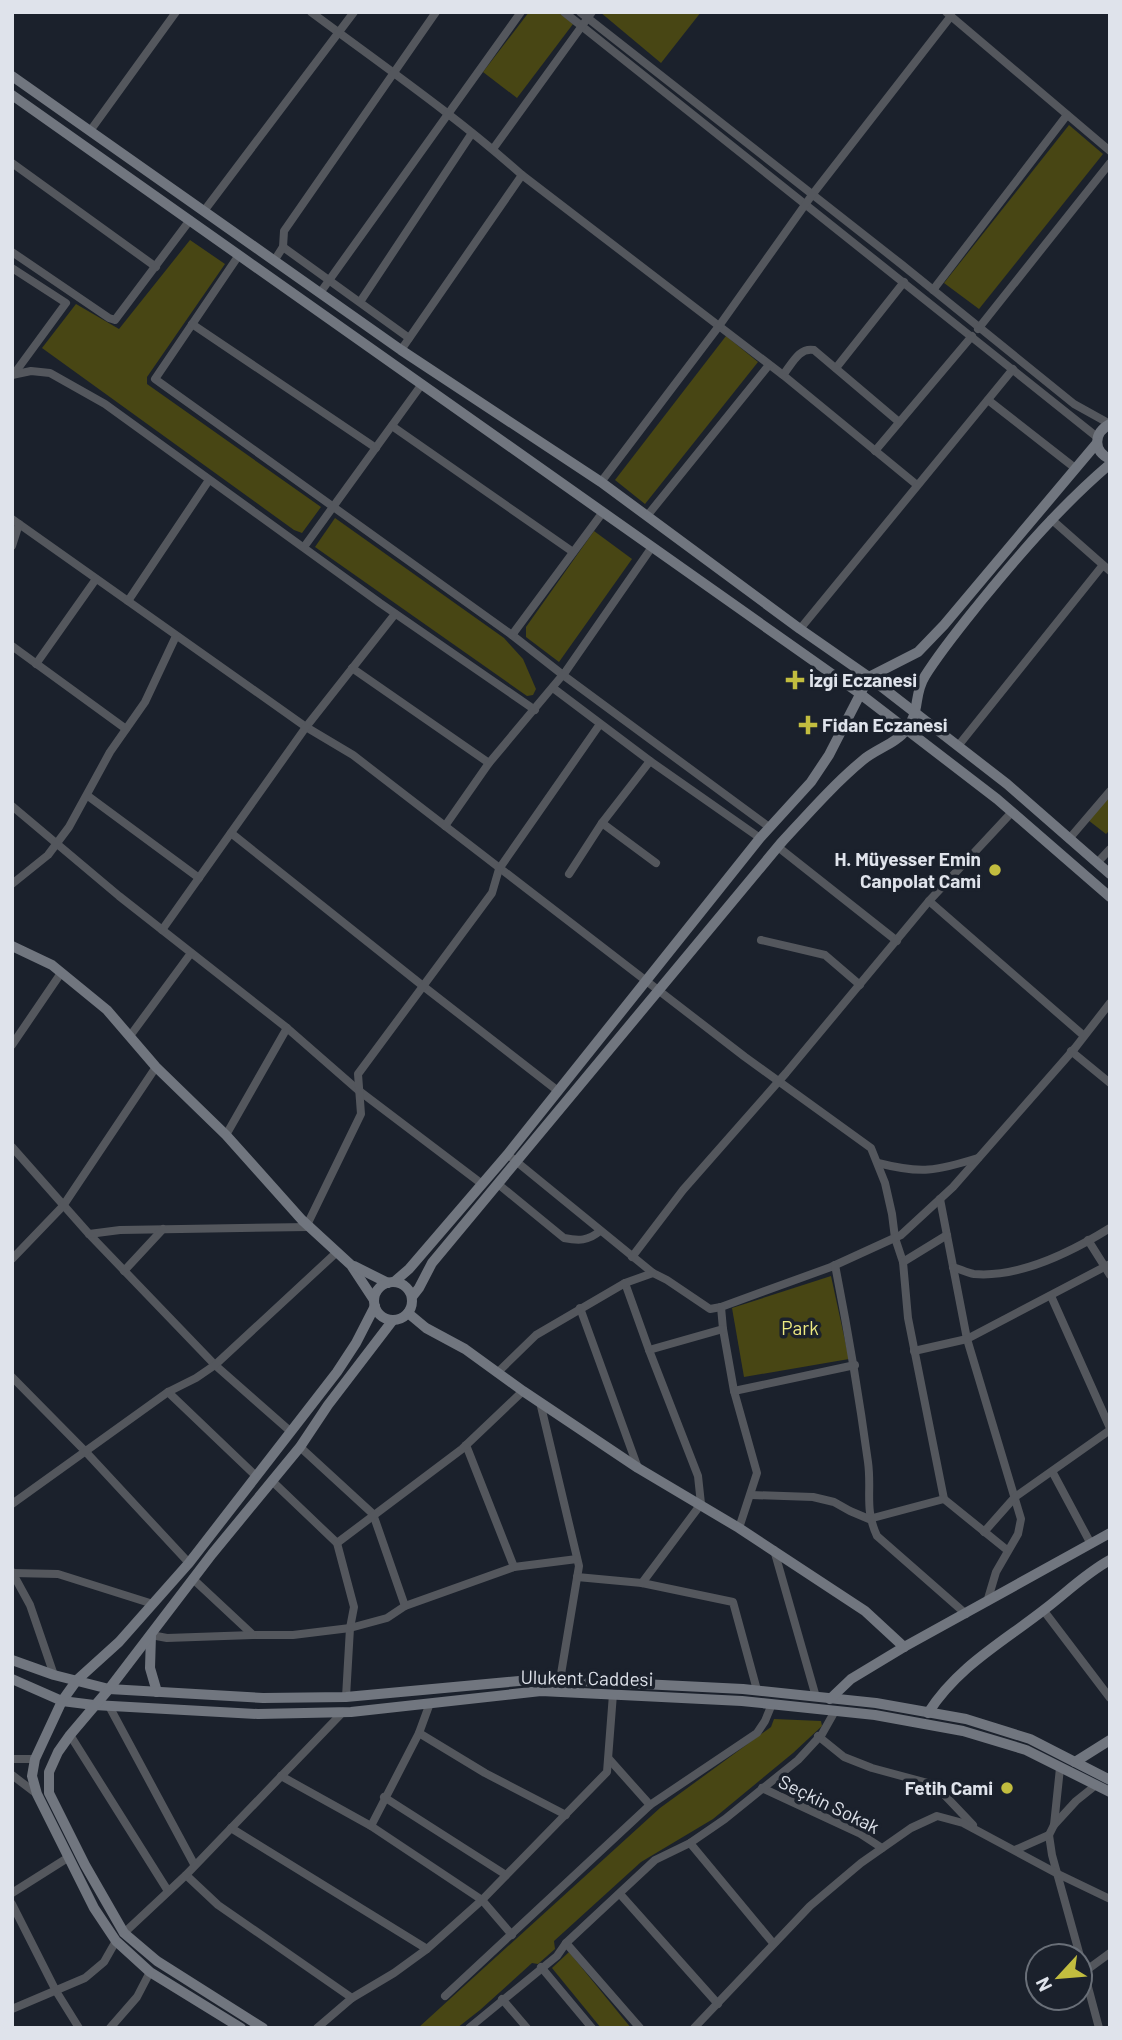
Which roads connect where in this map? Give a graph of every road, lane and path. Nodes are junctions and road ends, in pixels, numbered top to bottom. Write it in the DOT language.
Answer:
graph roads {
  1 [pos="176,12"];
  2 [pos="311,12"];
  3 [pos="354,12"];
  4 [pos="436,12"];
  5 [pos="521,12"];
  6 [pos="564,12"];
  7 [pos="586,14"];
  8 [pos="949,14"];
  9 [pos="582,26"];
  10 [pos="338,32"];
  11 [pos="394,72"];
  12 [pos="12,76"];
  13 [pos="12,95"];
  14 [pos="447,113"];
  15 [pos="1067,115"];
  16 [pos="90,131"];
  17 [pos="472,133"];
  18 [pos="493,149"];
  19 [pos="1110,151"];
  20 [pos="12,163"];
  21 [pos="1110,163"];
  22 [pos="522,175"];
  23 [pos="812,195"];
  24 [pos="806,204"];
  25 [pos="204,211"];
  26 [pos="190,220"];
  27 [pos="283,247"];
  28 [pos="12,252"];
  29 [pos="239,255"];
  30 [pos="274,261"];
  31 [pos="156,267"];
  32 [pos="12,268"];
  33 [pos="329,280"];
  34 [pos="904,282"];
  35 [pos="933,290"];
  36 [pos="320,293"];
  37 [pos="360,302"];
  38 [pos="192,324"];
  39 [pos="719,326"];
  40 [pos="975,332"];
  41 [pos="409,338"];
  42 [pos="401,350"];
  43 [pos="769,365"];
  44 [pos="836,368"];
  45 [pos="1013,369"];
  46 [pos="13,374"];
  47 [pos="783,375"];
  48 [pos="422,384"];
  49 [pos="988,400"];
  50 [pos="899,422"];
  51 [pos="1110,424"];
  52 [pos="392,426"];
  53 [pos="1097,440"];
  54 [pos="376,448"];
  55 [pos="875,451"];
  56 [pos="1110,462"];
  57 [pos="1075,468"];
  58 [pos="209,480"];
  59 [pos="601,482"];
  60 [pos="917,485"];
  61 [pos="334,508"];
  62 [pos="603,512"];
  63 [pos="647,516"];
  64 [pos="1051,519"];
  65 [pos="16,522"];
  66 [pos="12,546"];
  67 [pos="304,547"];
  68 [pos="652,547"];
  69 [pos="573,552"];
  70 [pos="1107,568"];
  71 [pos="96,579"];
  72 [pos="128,601"];
  73 [pos="395,614"];
  74 [pos="800,629"];
  75 [pos="512,635"];
  76 [pos="176,636"];
  77 [pos="12,646"];
  78 [pos="37,664"];
  79 [pos="352,668"];
  80 [pos="563,675"];
  81 [pos="869,677"];
  82 [pos="553,688"];
  83 [pos="859,693"];
  84 [pos="535,710"];
  85 [pos="917,713"];
  86 [pos="600,724"];
  87 [pos="306,727"];
  88 [pos="126,729"];
  89 [pos="907,730"];
  90 [pos="958,746"];
  91 [pos="650,761"];
  92 [pos="489,763"];
  93 [pos="1110,791"];
  94 [pos="88,796"];
  95 [pos="12,806"];
  96 [pos="1012,812"];
  97 [pos="602,823"];
  98 [pos="445,825"];
  99 [pos="769,827"];
  100 [pos="231,833"];
  101 [pos="760,838"];
  102 [pos="1069,839"];
  103 [pos="57,843"];
  104 [pos="778,847"];
  105 [pos="1110,849"];
  106 [pos="656,863"];
  107 [pos="1097,863"];
  108 [pos="499,869"];
  109 [pos="569,874"];
  110 [pos="1110,874"];
  111 [pos="199,878"];
  112 [pos="12,884"];
  113 [pos="1110,897"];
  114 [pos="929,901"];
  115 [pos="162,930"];
  116 [pos="761,940"];
  117 [pos="897,941"];
  118 [pos="12,946"];
  119 [pos="191,953"];
  120 [pos="61,973"];
  121 [pos="647,979"];
  122 [pos="860,985"];
  123 [pos="423,986"];
  124 [pos="660,990"];
  125 [pos="1110,1003"];
  126 [pos="287,1028"];
  127 [pos="1083,1035"];
  128 [pos="130,1036"];
  129 [pos="12,1045"];
  130 [pos="1072,1051"];
  131 [pos="156,1067"];
  132 [pos="778,1081"];
  133 [pos="1110,1083"];
  134 [pos="358,1090"];
  135 [pos="558,1091"];
  136 [pos="226,1135"];
  137 [pos="12,1147"];
  138 [pos="507,1155"];
  139 [pos="978,1158"];
  140 [pos="517,1162"];
  141 [pos="878,1163"];
  142 [pos="498,1184"];
  143 [pos="482,1185"];
  144 [pos="940,1199"];
  145 [pos="63,1206"];
  146 [pos="308,1226"];
  147 [pos="1110,1227"];
  148 [pos="163,1229"];
  149 [pos="600,1231"];
  150 [pos="89,1234"];
  151 [pos="947,1235"];
  152 [pos="895,1238"];
  153 [pos="1088,1240"];
  154 [pos="337,1252"];
  155 [pos="632,1257"];
  156 [pos="12,1259"];
  157 [pos="903,1262"];
  158 [pos="352,1265"];
  159 [pos="835,1265"];
  160 [pos="953,1267"];
  161 [pos="1108,1269"];
  162 [pos="124,1271"];
  163 [pos="653,1273"];
  164 [pos="391,1282"];
  165 [pos="625,1283"];
  166 [pos="1051,1296"];
  167 [pos="412,1297"];
  168 [pos="374,1303"];
  169 [pos="721,1307"];
  170 [pos="580,1308"];
  171 [pos="408,1313"];
  172 [pos="393,1320"];
  173 [pos="723,1329"];
  174 [pos="967,1339"];
  175 [pos="649,1350"];
  176 [pos="914,1351"];
  177 [pos="215,1364"];
  178 [pos="855,1365"];
  179 [pos="497,1373"];
  180 [pos="12,1377"];
  181 [pos="523,1391"];
  182 [pos="734,1391"];
  183 [pos="168,1392"];
  184 [pos="540,1401"];
  185 [pos="1110,1429"];
  186 [pos="290,1431"];
  187 [pos="466,1445"];
  188 [pos="300,1447"];
  189 [pos="85,1451"];
  190 [pos="638,1468"];
  191 [pos="1053,1472"];
  192 [pos="255,1475"];
  193 [pos="272,1481"];
  194 [pos="751,1495"];
  195 [pos="1015,1497"];
  196 [pos="944,1499"];
  197 [pos="12,1504"];
  198 [pos="701,1504"];
  199 [pos="373,1514"];
  200 [pos="869,1519"];
  201 [pos="739,1528"];
  202 [pos="984,1532"];
  203 [pos="1110,1533"];
  204 [pos="337,1542"];
  205 [pos="1091,1544"];
  206 [pos="774,1550"];
  207 [pos="1007,1550"];
  208 [pos="577,1559"];
  209 [pos="189,1563"];
  210 [pos="1108,1565"];
  211 [pos="514,1567"];
  212 [pos="13,1573"];
  213 [pos="577,1577"];
  214 [pos="193,1579"];
  215 [pos="642,1583"];
  216 [pos="988,1602"];
  217 [pos="153,1604"];
  218 [pos="405,1606"];
  219 [pos="1044,1611"];
  220 [pos="965,1614"];
  221 [pos="349,1628"];
  222 [pos="151,1635"];
  223 [pos="253,1635"];
  224 [pos="904,1647"];
  225 [pos="12,1660"];
  226 [pos="54,1675"];
  227 [pos="12,1679"];
  228 [pos="77,1680"];
  229 [pos="560,1680"];
  230 [pos="109,1689"];
  231 [pos="757,1690"];
  232 [pos="157,1692"];
  233 [pos="613,1694"];
  234 [pos="346,1697"];
  235 [pos="816,1697"];
  236 [pos="1110,1698"];
  237 [pos="830,1699"];
  238 [pos="62,1701"];
  239 [pos="430,1703"];
  240 [pos="772,1704"];
  241 [pos="94,1705"];
  242 [pos="109,1706"];
  243 [pos="835,1711"];
  244 [pos="344,1712"];
  245 [pos="928,1713"];
  246 [pos="419,1733"];
  247 [pos="71,1735"];
  248 [pos="818,1736"];
  249 [pos="1110,1740"];
  250 [pos="12,1759"];
  251 [pos="35,1759"];
  252 [pos="609,1759"];
  253 [pos="1075,1762"];
  254 [pos="1060,1768"];
  255 [pos="12,1775"];
  256 [pos="281,1776"];
  257 [pos="1109,1777"];
  258 [pos="1096,1785"];
  259 [pos="762,1788"];
  260 [pos="1110,1792"];
  261 [pos="37,1794"];
  262 [pos="384,1797"];
  263 [pos="650,1805"];
  264 [pos="566,1815"];
  265 [pos="1054,1825"];
  266 [pos="371,1826"];
  267 [pos="231,1828"];
  268 [pos="977,1830"];
  269 [pos="1049,1835"];
  270 [pos="690,1843"];
  271 [pos="882,1848"];
  272 [pos="1015,1850"];
  273 [pos="69,1857"];
  274 [pos="194,1864"];
  275 [pos="1058,1874"];
  276 [pos="186,1875"];
  277 [pos="506,1875"];
  278 [pos="168,1891"];
  279 [pos="12,1893"];
  280 [pos="620,1894"];
  281 [pos="1110,1899"];
  282 [pos="482,1900"];
  283 [pos="12,1904"];
  284 [pos="512,1935"];
  285 [pos="120,1937"];
  286 [pos="773,1942"];
  287 [pos="1076,1942"];
  288 [pos="566,1943"];
  289 [pos="427,1949"];
  290 [pos="1110,1952"];
  291 [pos="1094,1964"];
  292 [pos="541,1967"];
  293 [pos="150,1972"];
  294 [pos="56,1991"];
  295 [pos="444,1996"];
  296 [pos="352,1997"];
  297 [pos="502,1999"];
  298 [pos="718,2004"];
  299 [pos="12,2009"];
  300 [pos="1094,2009"];
  301 [pos="79,2028"];
  302 [pos="110,2028"];
  303 [pos="241,2028"];
  304 [pos="263,2028"];
  305 [pos="317,2028"];
  306 [pos="469,2028"];
  307 [pos="527,2028"];
  308 [pos="593,2028"];
  309 [pos="640,2028"];
  310 [pos="694,2028"];
  311 [pos="1099,2028"];
  1 -- 16 [label="street"];
  2 -- 10 [label="street"];
  3 -- 10 [label="street"];
  4 -- 11 [label="street"];
  5 -- 14 [label="street"];
  6 -- 9 [label="street"];
  7 -- 9 [label="street"];
  7 -- 23 [label="street"];
  8 -- 15 [label="street"];
  8 -- 23 [label="street"];
  9 -- 18 [label="street"];
  9 -- 24 [label="street"];
  10 -- 11 [label="street"];
  10 -- 25 [label="street"];
  11 -- 14 [label="street"];
  11 -- 27 [label="street"];
  12 -- 16 [label="street"];
  13 -- 26 [label="street"];
  14 -- 17 [label="street"];
  14 -- 33 [label="street"];
  15 -- 19 [label="street"];
  15 -- 35 [label="street"];
  16 -- 25 [label="street"];
  17 -- 18 [label="street"];
  17 -- 37 [label="street"];
  18 -- 22 [label="street"];
  20 -- 31 [label="street"];
  21 -- 40 [label="street"];
  22 -- 39 [label="street"];
  22 -- 41 [label="street"];
  23 -- 24 [label="street"];
  23 -- 35 [label="street"];
  24 -- 34 [label="street"];
  24 -- 39 [label="street"];
  25 -- 30 [label="street"];
  26 -- 29 [label="street"];
  26 -- 31 [label="street"];
  27 -- 30 [label="street"];
  27 -- 33 [label="street"];
  28 -- 31 [label="street"];
  29 -- 38 [label="street"];
  29 -- 48 [label="street"];
  30 -- 36 [label="street"];
  32 -- 46 [label="street"];
  33 -- 36 [label="street"];
  33 -- 37 [label="street"];
  34 -- 40 [label="street"];
  34 -- 44 [label="street"];
  35 -- 40 [label="street"];
  36 -- 42 [label="street"];
  37 -- 41 [label="street"];
  38 -- 54 [label="street"];
  38 -- 61 [label="street"];
  39 -- 43 [label="street"];
  39 -- 59 [label="street"];
  40 -- 45 [label="street"];
  40 -- 50 [label="street"];
  40 -- 51 [label="street"];
  41 -- 42 [label="street"];
  42 -- 59 [label="street"];
  43 -- 47 [label="street"];
  43 -- 63 [label="street"];
  44 -- 47 [label="street"];
  44 -- 50 [label="street"];
  45 -- 49 [label="street"];
  45 -- 53 [label="street"];
  46 -- 58 [label="street"];
  47 -- 55 [label="street"];
  48 -- 52 [label="street"];
  48 -- 62 [label="street"];
  49 -- 57 [label="street"];
  49 -- 60 [label="street"];
  50 -- 55 [label="street"];
  51 -- 53 [label="street"];
  52 -- 54 [label="street"];
  52 -- 69 [label="street"];
  53 -- 56 [label="street"];
  53 -- 57 [label="street"];
  54 -- 61 [label="street"];
  55 -- 60 [label="street"];
  56 -- 64 [label="street"];
  57 -- 81 [label="street"];
  58 -- 67 [label="street"];
  58 -- 72 [label="street"];
  59 -- 63 [label="street"];
  60 -- 74 [label="street"];
  61 -- 67 [label="street"];
  61 -- 75 [label="street"];
  62 -- 68 [label="street"];
  62 -- 69 [label="street"];
  63 -- 74 [label="street"];
  64 -- 70 [label="street"];
  64 -- 85 [label="street"];
  65 -- 66 [label="street"];
  65 -- 71 [label="street"];
  67 -- 73 [label="street"];
  68 -- 80 [label="street"];
  68 -- 83 [label="street"];
  69 -- 75 [label="street"];
  70 -- 90 [label="street"];
  71 -- 72 [label="street"];
  71 -- 78 [label="street"];
  72 -- 76 [label="street"];
  73 -- 79 [label="street"];
  73 -- 84 [label="street"];
  74 -- 81 [label="street"];
  75 -- 80 [label="street"];
  76 -- 87 [label="street"];
  76 -- 88 [label="street"];
  77 -- 78 [label="street"];
  78 -- 88 [label="street"];
  79 -- 87 [label="street"];
  79 -- 92 [label="street"];
  80 -- 82 [label="street"];
  80 -- 99 [label="street"];
  81 -- 83 [label="street"];
  81 -- 85 [label="street"];
  82 -- 84 [label="street"];
  82 -- 86 [label="street"];
  83 -- 89 [label="street"];
  83 -- 99 [label="street"];
  84 -- 92 [label="street"];
  85 -- 89 [label="street"];
  85 -- 90 [label="street"];
  86 -- 91 [label="street"];
  86 -- 108 [label="street"];
  87 -- 98 [label="street"];
  87 -- 100 [label="street"];
  88 -- 94 [label="street"];
  89 -- 96 [label="street"];
  89 -- 104 [label="street"];
  90 -- 102 [label="street"];
  91 -- 97 [label="street"];
  91 -- 101 [label="street"];
  92 -- 98 [label="street"];
  93 -- 102 [label="street"];
  94 -- 103 [label="street"];
  94 -- 111 [label="street"];
  95 -- 103 [label="street"];
  96 -- 113 [label="street"];
  96 -- 114 [label="street"];
  97 -- 106 [label="street"];
  97 -- 109 [label="street"];
  98 -- 108 [label="street"];
  99 -- 101 [label="street"];
  100 -- 111 [label="street"];
  100 -- 123 [label="street"];
  101 -- 121 [label="street"];
  102 -- 107 [label="street"];
  103 -- 112 [label="street"];
  103 -- 115 [label="street"];
  104 -- 117 [label="street"];
  104 -- 124 [label="street"];
  105 -- 107 [label="street"];
  107 -- 110 [label="street"];
  108 -- 121 [label="street"];
  108 -- 123 [label="street"];
  111 -- 115 [label="street"];
  114 -- 117 [label="street"];
  114 -- 127 [label="street"];
  115 -- 119 [label="street"];
  116 -- 122 [label="street"];
  117 -- 122 [label="street"];
  118 -- 120 [label="street"];
  119 -- 126 [label="street"];
  119 -- 128 [label="street"];
  120 -- 128 [label="street"];
  120 -- 129 [label="street"];
  121 -- 124 [label="street"];
  121 -- 135 [label="street"];
  122 -- 132 [label="street"];
  123 -- 134 [label="street"];
  123 -- 135 [label="street"];
  124 -- 132 [label="street"];
  124 -- 140 [label="street"];
  125 -- 127 [label="street"];
  126 -- 134 [label="street"];
  126 -- 136 [label="street"];
  127 -- 130 [label="street"];
  128 -- 131 [label="street"];
  130 -- 133 [label="street"];
  130 -- 139 [label="street"];
  131 -- 136 [label="street"];
  131 -- 145 [label="street"];
  132 -- 141 [label="street"];
  132 -- 155 [label="street"];
  134 -- 143 [label="street"];
  134 -- 146 [label="street"];
  135 -- 138 [label="street"];
  136 -- 146 [label="street"];
  137 -- 145 [label="street"];
  138 -- 140 [label="street"];
  138 -- 143 [label="street"];
  139 -- 141 [label="street"];
  139 -- 144 [label="street"];
  140 -- 142 [label="street"];
  140 -- 149 [label="street"];
  141 -- 152 [label="street"];
  142 -- 149 [label="street"];
  142 -- 167 [label="street"];
  143 -- 164 [label="street"];
  144 -- 151 [label="street"];
  144 -- 152 [label="street"];
  145 -- 150 [label="street"];
  145 -- 156 [label="street"];
  146 -- 148 [label="street"];
  146 -- 154 [label="street"];
  147 -- 153 [label="street"];
  148 -- 150 [label="street"];
  148 -- 162 [label="street"];
  149 -- 155 [label="street"];
  150 -- 162 [label="street"];
  151 -- 157 [label="street"];
  151 -- 160 [label="street"];
  152 -- 157 [label="street"];
  152 -- 159 [label="street"];
  153 -- 160 [label="street"];
  153 -- 161 [label="street"];
  154 -- 158 [label="street"];
  154 -- 177 [label="street"];
  155 -- 163 [label="street"];
  157 -- 176 [label="street"];
  158 -- 164 [label="street"];
  158 -- 168 [label="street"];
  159 -- 169 [label="street"];
  159 -- 178 [label="street"];
  160 -- 174 [label="street"];
  161 -- 166 [label="street"];
  162 -- 177 [label="street"];
  163 -- 165 [label="street"];
  163 -- 169 [label="street"];
  164 -- 167 [label="street"];
  164 -- 168 [label="street"];
  165 -- 170 [label="street"];
  165 -- 175 [label="street"];
  166 -- 174 [label="street"];
  166 -- 185 [label="street"];
  167 -- 171 [label="street"];
  168 -- 172 [label="street"];
  168 -- 186 [label="street"];
  169 -- 173 [label="street"];
  170 -- 179 [label="street"];
  170 -- 190 [label="street"];
  171 -- 172 [label="street"];
  171 -- 179 [label="street"];
  172 -- 188 [label="street"];
  173 -- 175 [label="street"];
  173 -- 182 [label="street"];
  174 -- 176 [label="street"];
  174 -- 195 [label="street"];
  175 -- 198 [label="street"];
  176 -- 196 [label="street"];
  177 -- 183 [label="street"];
  177 -- 186 [label="street"];
  178 -- 182 [label="street"];
  178 -- 200 [label="street"];
  179 -- 181 [label="street"];
  180 -- 189 [label="street"];
  181 -- 184 [label="street"];
  181 -- 187 [label="street"];
  182 -- 194 [label="street"];
  183 -- 189 [label="street"];
  183 -- 192 [label="street"];
  184 -- 190 [label="street"];
  184 -- 208 [label="street"];
  185 -- 191 [label="street"];
  186 -- 192 [label="street"];
  187 -- 199 [label="street"];
  187 -- 211 [label="street"];
  188 -- 193 [label="street"];
  188 -- 199 [label="street"];
  189 -- 197 [label="street"];
  189 -- 209 [label="street"];
  190 -- 198 [label="street"];
  191 -- 195 [label="street"];
  191 -- 205 [label="street"];
  192 -- 209 [label="street"];
  193 -- 204 [label="street"];
  193 -- 214 [label="street"];
  194 -- 200 [label="street"];
  194 -- 201 [label="street"];
  195 -- 202 [label="street"];
  195 -- 207 [label="street"];
  196 -- 200 [label="street"];
  196 -- 202 [label="street"];
  198 -- 201 [label="street"];
  198 -- 215 [label="street"];
  199 -- 204 [label="street"];
  199 -- 218 [label="street"];
  200 -- 220 [label="street"];
  201 -- 206 [label="street"];
  202 -- 207 [label="street"];
  203 -- 205 [label="street"];
  204 -- 221 [label="street"];
  205 -- 216 [label="street"];
  206 -- 224 [label="street"];
  206 -- 235 [label="street"];
  207 -- 216 [label="street"];
  208 -- 211 [label="street"];
  208 -- 213 [label="street"];
  209 -- 217 [label="street"];
  210 -- 219 [label="street"];
  211 -- 218 [label="street"];
  212 -- 217 [label="street"];
  212 -- 226 [label="street"];
  213 -- 215 [label="street"];
  213 -- 229 [label="street"];
  214 -- 222 [label="street"];
  214 -- 223 [label="street"];
  215 -- 231 [label="street"];
  216 -- 220 [label="street"];
  217 -- 228 [label="street"];
  218 -- 221 [label="street"];
  219 -- 236 [label="street"];
  219 -- 245 [label="street"];
  220 -- 224 [label="street"];
  221 -- 223 [label="street"];
  221 -- 234 [label="street"];
  222 -- 223 [label="street"];
  222 -- 230 [label="street"];
  222 -- 232 [label="street"];
  224 -- 237 [label="street"];
  225 -- 226 [label="street"];
  226 -- 228 [label="street"];
  227 -- 238 [label="street, Ulukent Caddesi"];
  228 -- 230 [label="street"];
  228 -- 238 [label="street"];
  229 -- 231 [label="street"];
  229 -- 234 [label="street"];
  230 -- 232 [label="street"];
  230 -- 241 [label="street"];
  231 -- 235 [label="street"];
  232 -- 234 [label="street"];
  233 -- 239 [label="street, Ulukent Caddesi"];
  233 -- 240 [label="street, Ulukent Caddesi"];
  233 -- 252 [label="street"];
  235 -- 237 [label="street"];
  237 -- 245 [label="street"];
  238 -- 241 [label="street, Ulukent Caddesi"];
  238 -- 251 [label="street"];
  239 -- 244 [label="street, Ulukent Caddesi"];
  239 -- 246 [label="street"];
  240 -- 243 [label="street, Ulukent Caddesi"];
  240 -- 263 [label="street"];
  241 -- 242 [label="street, Ulukent Caddesi"];
  241 -- 247 [label="street"];
  242 -- 244 [label="street, Ulukent Caddesi"];
  242 -- 274 [label="street"];
  243 -- 248 [label="street"];
  243 -- 254 [label="street, Ulukent Caddesi"];
  244 -- 256 [label="street"];
  245 -- 253 [label="street"];
  246 -- 262 [label="street"];
  246 -- 264 [label="street"];
  247 -- 278 [label="street"];
  247 -- 285 [label="street"];
  248 -- 259 [label="street"];
  248 -- 268 [label="street"];
  249 -- 253 [label="street"];
  250 -- 251 [label="street"];
  251 -- 261 [label="street"];
  252 -- 263 [label="street"];
  252 -- 264 [label="street"];
  253 -- 257 [label="street"];
  254 -- 258 [label="street, Ulukent Caddesi"];
  254 -- 265 [label="street"];
  255 -- 261 [label="street"];
  256 -- 266 [label="street"];
  256 -- 267 [label="street"];
  258 -- 260 [label="street, Ulukent Caddesi"];
  258 -- 265 [label="street"];
  259 -- 270 [label="street"];
  259 -- 271 [label="street, Seçkin Sokak"];
  261 -- 273 [label="street"];
  262 -- 266 [label="street"];
  262 -- 277 [label="street"];
  263 -- 284 [label="street"];
  264 -- 277 [label="street"];
  265 -- 269 [label="street"];
  266 -- 282 [label="street"];
  267 -- 274 [label="street"];
  267 -- 289 [label="street"];
  268 -- 271 [label="street"];
  268 -- 272 [label="street"];
  269 -- 272 [label="street"];
  269 -- 275 [label="street"];
  270 -- 280 [label="street"];
  270 -- 286 [label="street"];
  271 -- 286 [label="street"];
  272 -- 275 [label="street"];
  273 -- 279 [label="street"];
  273 -- 285 [label="street"];
  274 -- 276 [label="street"];
  275 -- 281 [label="street"];
  275 -- 287 [label="street"];
  276 -- 278 [label="street"];
  276 -- 296 [label="street"];
  277 -- 282 [label="street"];
  278 -- 285 [label="street"];
  280 -- 288 [label="street"];
  280 -- 298 [label="street"];
  282 -- 284 [label="street"];
  282 -- 289 [label="street"];
  283 -- 294 [label="street"];
  284 -- 295 [label="street"];
  285 -- 293 [label="street"];
  285 -- 294 [label="street"];
  285 -- 304 [label="street"];
  286 -- 298 [label="street"];
  288 -- 292 [label="street"];
  288 -- 309 [label="street"];
  289 -- 296 [label="street"];
  290 -- 291 [label="street"];
  292 -- 297 [label="street"];
  292 -- 308 [label="street"];
  293 -- 302 [label="street"];
  293 -- 303 [label="street"];
  294 -- 299 [label="street"];
  294 -- 301 [label="street"];
  296 -- 305 [label="street"];
  297 -- 306 [label="street"];
  297 -- 307 [label="street"];
  298 -- 310 [label="street"];
  300 -- 311 [label="street"];
}
